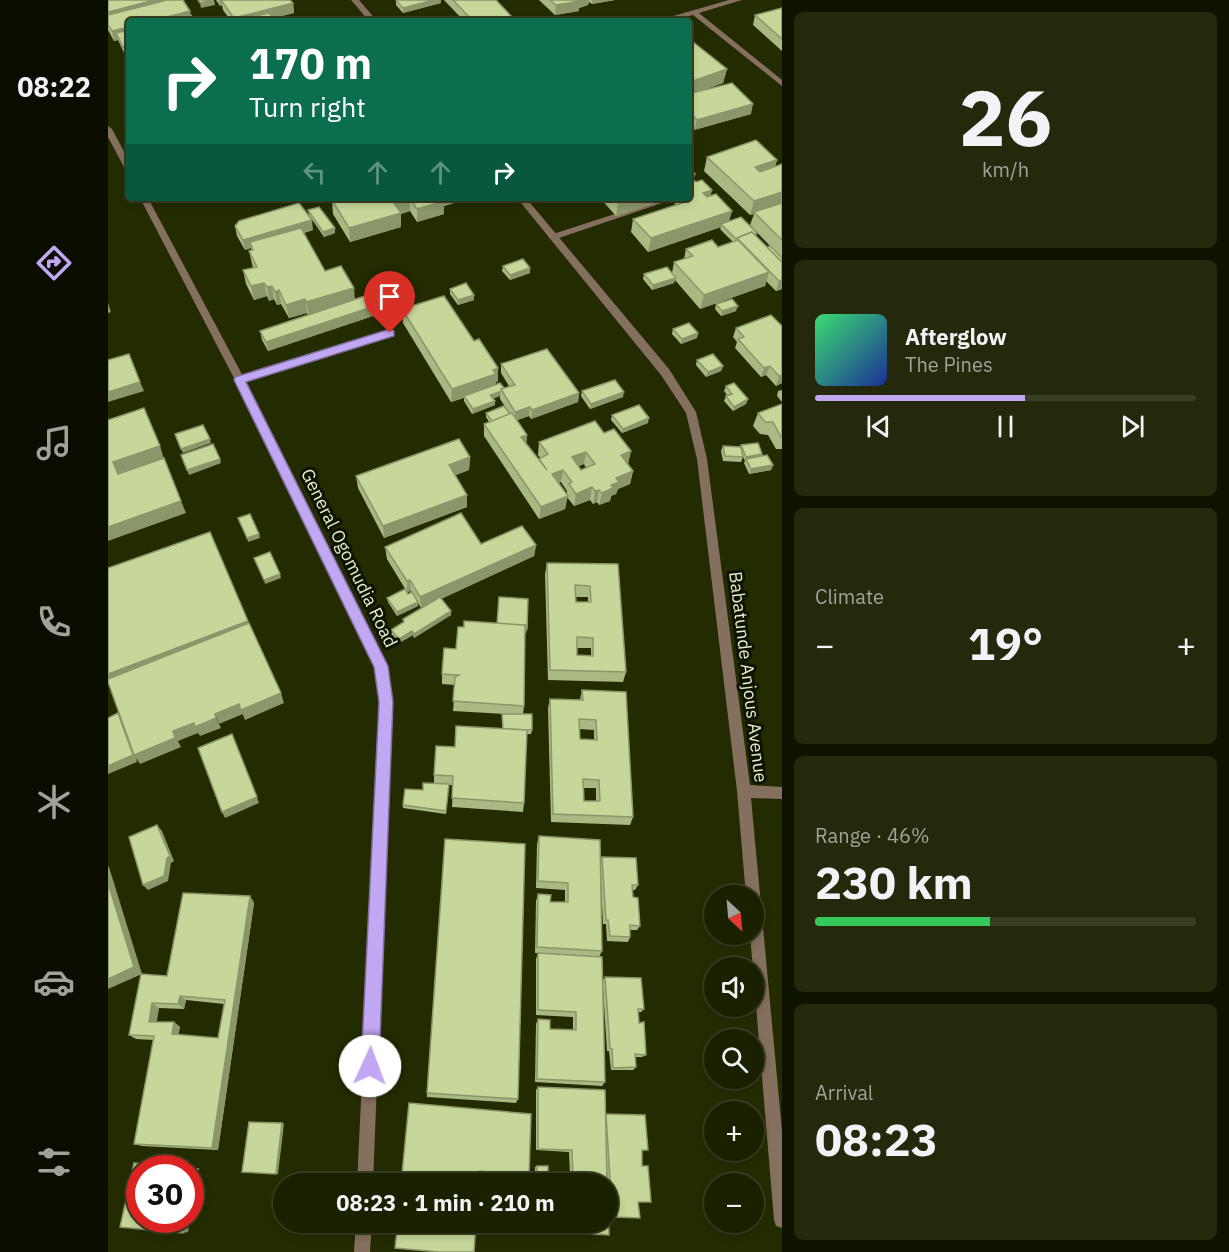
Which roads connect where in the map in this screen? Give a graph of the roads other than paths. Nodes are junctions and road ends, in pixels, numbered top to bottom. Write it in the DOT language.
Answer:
graph roads {
  1 [pos="355,0"];
  2 [pos="738,0"];
  3 [pos="694,12"];
  4 [pos="370,18"];
  5 [pos="671,18"];
  6 [pos="782,84"];
  7 [pos="108,129"];
  8 [pos="126,163"];
  9 [pos="146,201"];
  10 [pos="523,201"];
  11 [pos="664,201"];
  12 [pos="553,237"];
  13 [pos="390,333"];
  14 [pos="240,380"];
  15 [pos="744,791"];
  16 [pos="782,793"];
  17 [pos="365,1173"];
  18 [pos="782,1220"];
  19 [pos="363,1233"];
  20 [pos="362,1252"];
  1 -- 4 [label="street"];
  2 -- 3 [label="street"];
  3 -- 5 [label="street"];
  3 -- 6 [label="street"];
  7 -- 8 [label="street"];
  9 -- 14 [label="street, General Ogomudia Road"];
  10 -- 12 [label="street, Babatunde Anjous Avenue"];
  11 -- 12 [label="street"];
  12 -- 15 [label="street, Babatunde Anjous Avenue"];
  13 -- 14 [label="street"];
  14 -- 17 [label="street, General Ogomudia Road"];
  15 -- 16 [label="street"];
  15 -- 18 [label="street, Babatunde Anjous Avenue"];
  19 -- 20 [label="street"];
}
